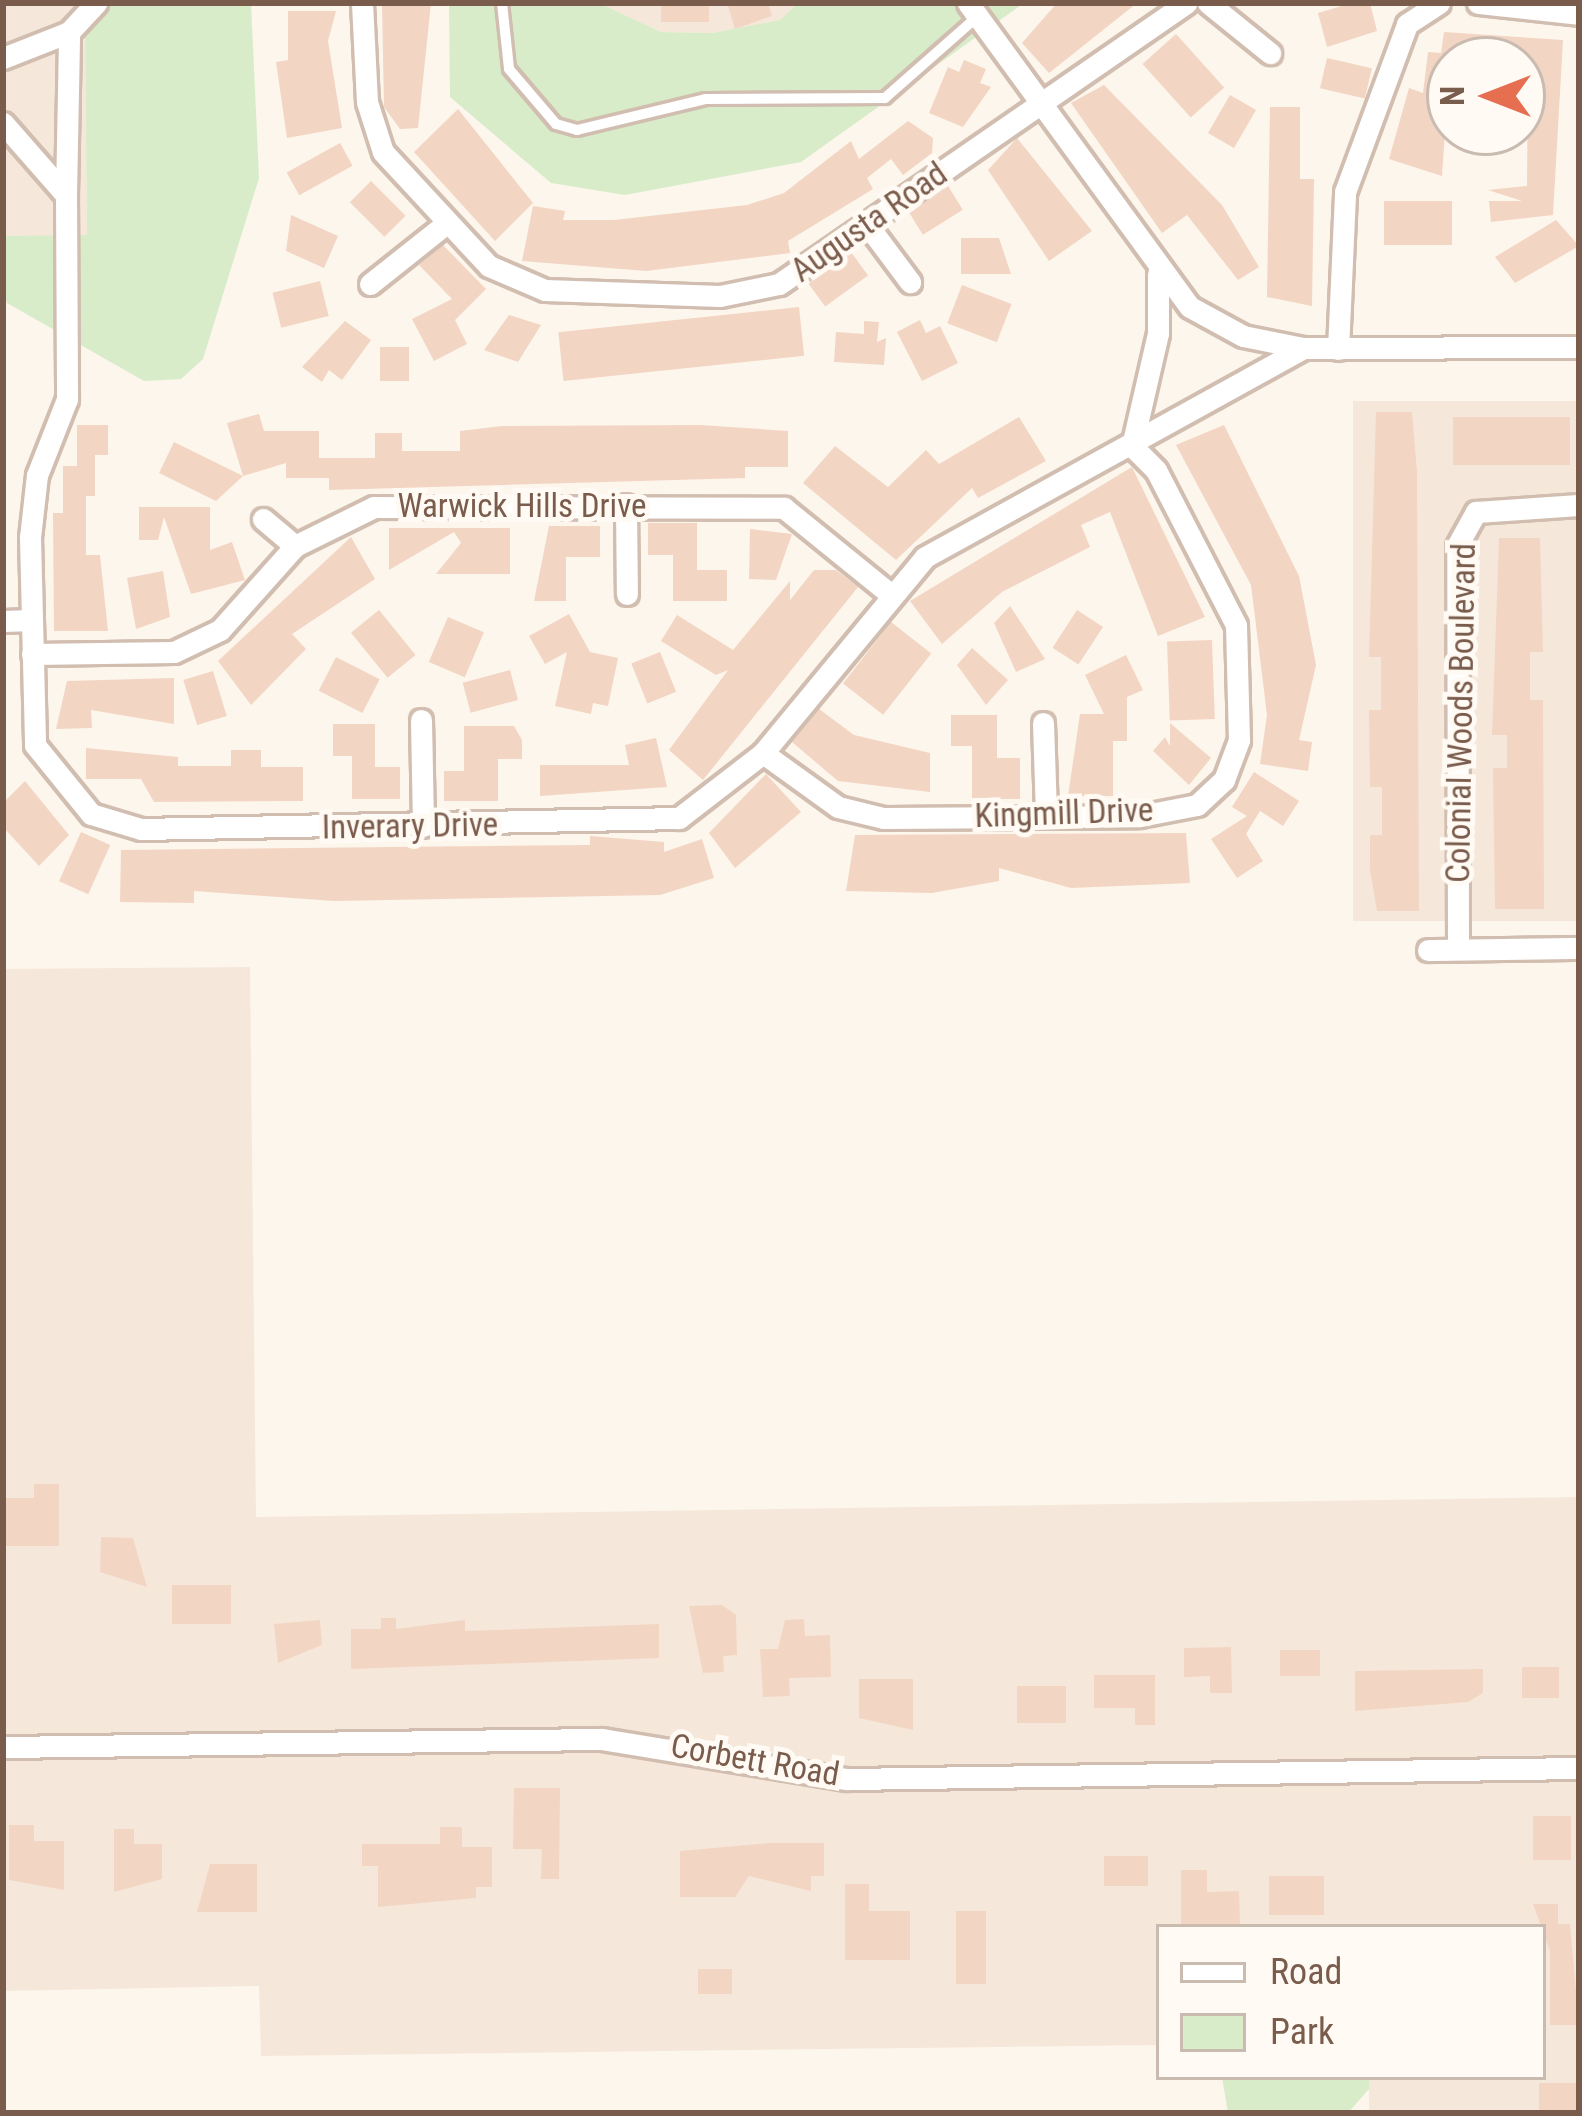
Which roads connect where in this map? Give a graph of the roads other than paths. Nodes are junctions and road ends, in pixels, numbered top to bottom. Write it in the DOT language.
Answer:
graph roads {
  1 [pos="96,3"];
  2 [pos="362,3"];
  3 [pos="502,3"];
  4 [pos="1187,3"];
  5 [pos="1208,3"];
  6 [pos="1439,3"];
  7 [pos="1478,3"];
  8 [pos="974,9"];
  9 [pos="1579,14"];
  10 [pos="69,32"];
  11 [pos="1270,52"];
  12 [pos="3,58"];
  13 [pos="1041,105"];
  14 [pos="3,123"];
  15 [pos="66,195"];
  16 [pos="866,223"];
  17 [pos="443,226"];
  18 [pos="1158,274"];
  19 [pos="910,281"];
  20 [pos="370,284"];
  21 [pos="1579,347"];
  22 [pos="1303,348"];
  23 [pos="1338,349"];
  24 [pos="1132,446"];
  25 [pos="1579,505"];
  26 [pos="626,506"];
  27 [pos="263,519"];
  28 [pos="295,546"];
  29 [pos="889,593"];
  30 [pos="627,594"];
  31 [pos="32,620"];
  32 [pos="3,621"];
  33 [pos="32,655"];
  34 [pos="421,720"];
  35 [pos="1042,723"];
  36 [pos="763,753"];
  37 [pos="1046,814"];
  38 [pos="423,826"];
  39 [pos="1579,949"];
  40 [pos="1428,950"];
  41 [pos="1458,950"];
  42 [pos="3,1747"];
  43 [pos="1579,1768"];
  1 -- 10 [label="street"];
  2 -- 17 [label="street, Augusta Road"];
  3 -- 8 [label="lane"];
  4 -- 13 [label="street, Augusta Road"];
  5 -- 11 [label="street"];
  6 -- 23 [label="street"];
  7 -- 9 [label="street"];
  8 -- 13 [label="street"];
  10 -- 12 [label="street"];
  10 -- 15 [label="street, Inverary Drive"];
  13 -- 16 [label="street, Augusta Road"];
  13 -- 18 [label="street"];
  14 -- 15 [label="street"];
  15 -- 31 [label="street, Inverary Drive"];
  16 -- 17 [label="street, Augusta Road"];
  16 -- 19 [label="street"];
  17 -- 20 [label="street"];
  18 -- 22 [label="street"];
  18 -- 24 [label="street"];
  21 -- 23 [label="street"];
  22 -- 23 [label="street"];
  22 -- 24 [label="street, Inverary Drive"];
  24 -- 29 [label="street, Inverary Drive"];
  24 -- 37 [label="street, Kingmill Drive"];
  25 -- 41 [label="street, Colonial Woods Boulevard"];
  26 -- 28 [label="street, Warwick Hills Drive"];
  26 -- 29 [label="street, Warwick Hills Drive"];
  26 -- 30 [label="street"];
  27 -- 28 [label="street"];
  28 -- 33 [label="street, Warwick Hills Drive"];
  29 -- 36 [label="street, Inverary Drive"];
  31 -- 32 [label="street"];
  31 -- 33 [label="street, Inverary Drive"];
  33 -- 38 [label="street, Inverary Drive"];
  34 -- 38 [label="street"];
  35 -- 37 [label="street"];
  36 -- 37 [label="street, Kingmill Drive"];
  36 -- 38 [label="street, Inverary Drive"];
  39 -- 41 [label="street"];
  40 -- 41 [label="street"];
  42 -- 43 [label="street, Corbett Road"];
}
